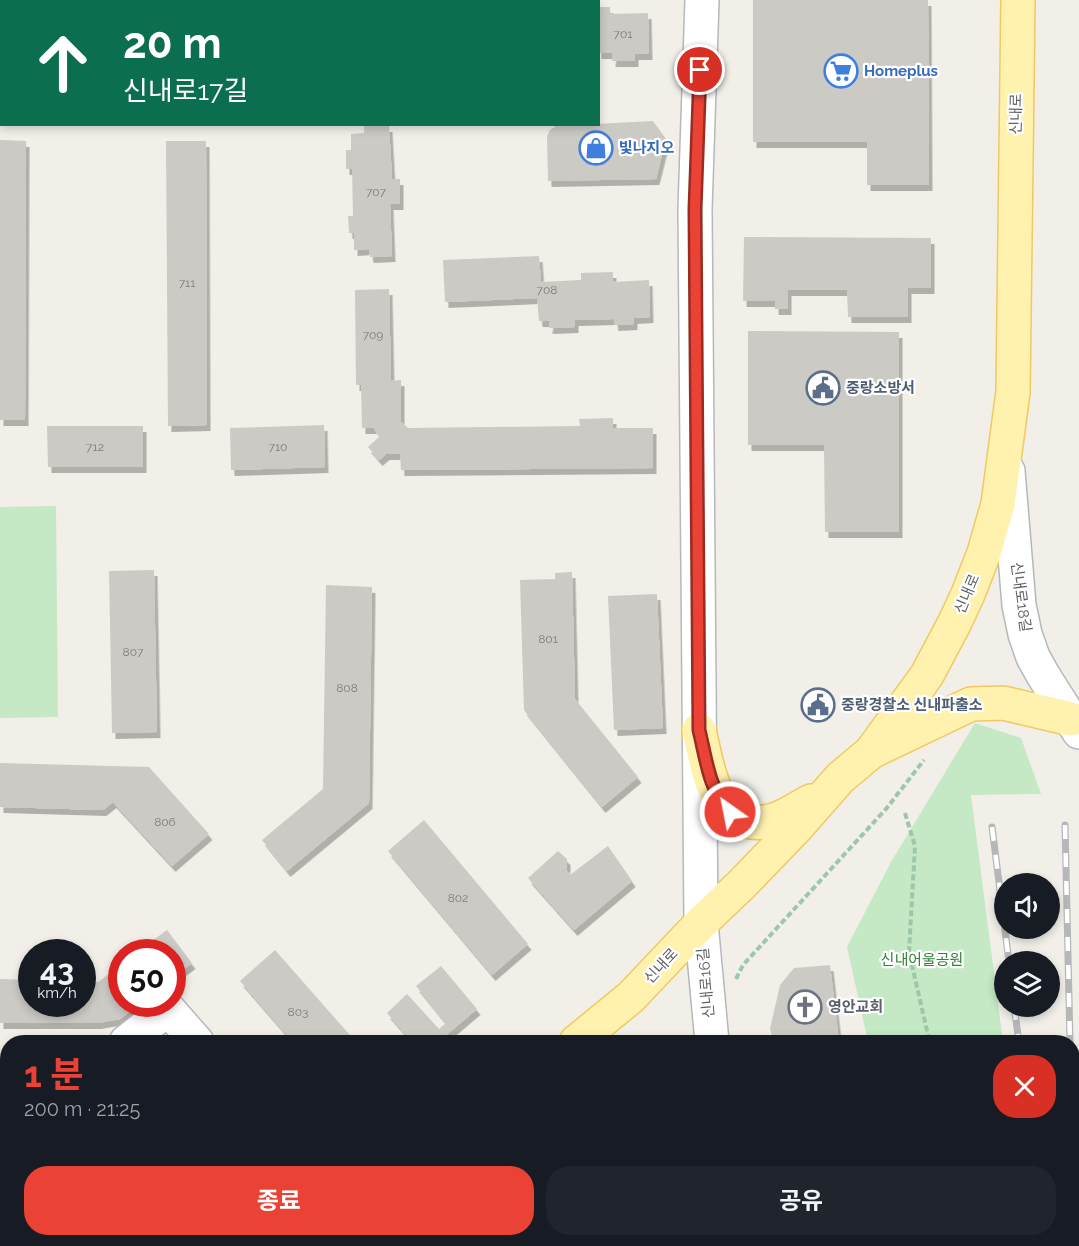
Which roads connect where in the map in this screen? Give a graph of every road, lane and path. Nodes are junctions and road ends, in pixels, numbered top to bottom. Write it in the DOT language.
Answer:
graph roads {
  1 [pos="702,0"];
  2 [pos="1018,0"];
  3 [pos="1006,448"];
  4 [pos="1075,726"];
  5 [pos="699,730"];
  6 [pos="871,752"];
  7 [pos="930,752"];
  8 [pos="829,791"];
  9 [pos="905,813"];
  10 [pos="701,923"];
  11 [pos="734,984"];
  12 [pos="135,1035"];
  13 [pos="191,1035"];
  14 [pos="585,1035"];
  15 [pos="711,1035"];
  16 [pos="928,1035"];
  1 -- 5 [label="street, 신내로16길"];
  2 -- 3 [label="main road, 신내로"];
  3 -- 4 [label="street, 신내로18길"];
  3 -- 6 [label="main road, 신내로"];
  4 -- 6 [label="main road"];
  5 -- 8 [label="main road"];
  5 -- 10 [label="street, 신내로16길"];
  6 -- 8 [label="main road, 신내로"];
  7 -- 11 [label="path"];
  8 -- 10 [label="main road, 신내로"];
  9 -- 16 [label="path"];
  10 -- 14 [label="main road, 신내로"];
  10 -- 15 [label="street, 신내로16길"];
  12 -- 13 [label="street"];
}
